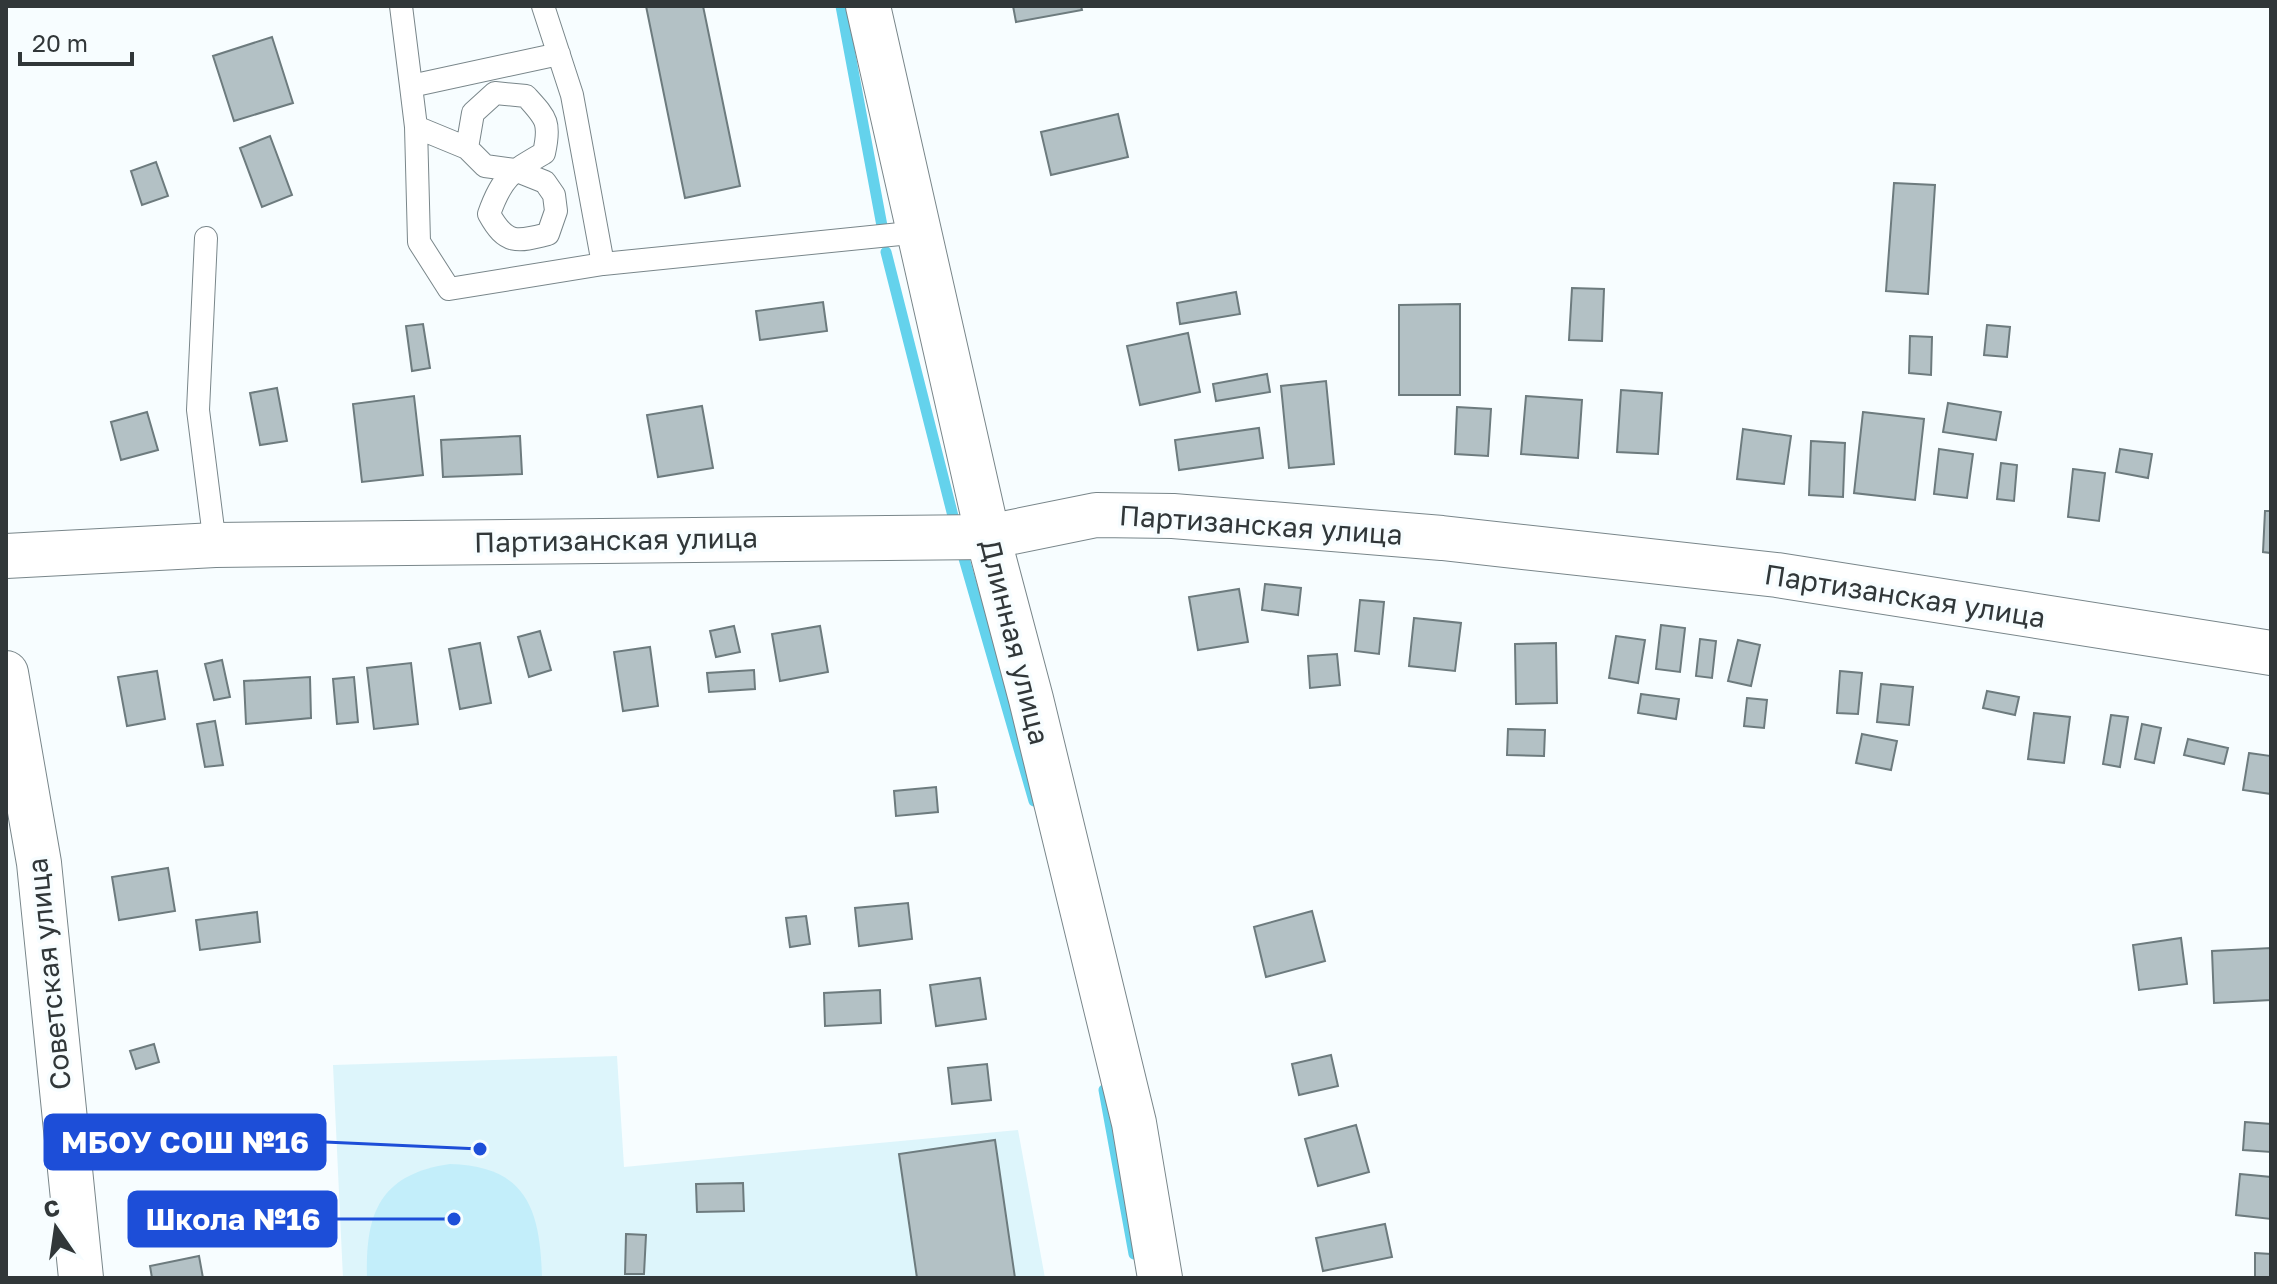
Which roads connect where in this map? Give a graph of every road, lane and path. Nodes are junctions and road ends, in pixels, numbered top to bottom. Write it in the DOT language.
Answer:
graph roads {
  1 [pos="401,6"];
  2 [pos="543,6"];
  3 [pos="868,6"];
  4 [pos="559,54"];
  5 [pos="411,86"];
  6 [pos="416,127"];
  7 [pos="467,148"];
  8 [pos="920,232"];
  9 [pos="206,238"];
  10 [pos="603,264"];
  11 [pos="988,537"];
  12 [pos="215,545"];
  13 [pos="6,556"];
  14 [pos="2271,653"];
  15 [pos="6,673"];
  16 [pos="81,1278"];
  17 [pos="1160,1278"];
  1 -- 5 [label="lane"];
  2 -- 4 [label="lane"];
  3 -- 8 [label="street, Длинная улица"];
  4 -- 5 [label="lane"];
  4 -- 10 [label="lane"];
  5 -- 6 [label="lane"];
  6 -- 7 [label="lane"];
  6 -- 10 [label="lane"];
  7 -- 7 [label="lane"];
  8 -- 10 [label="lane"];
  8 -- 11 [label="street, Длинная улица"];
  9 -- 12 [label="lane"];
  11 -- 12 [label="street, Партизанская улица"];
  11 -- 14 [label="street, Партизанская улица"];
  11 -- 17 [label="street, Длинная улица"];
  12 -- 13 [label="street, Партизанская улица"];
  15 -- 16 [label="street, Советская улица"];
}
